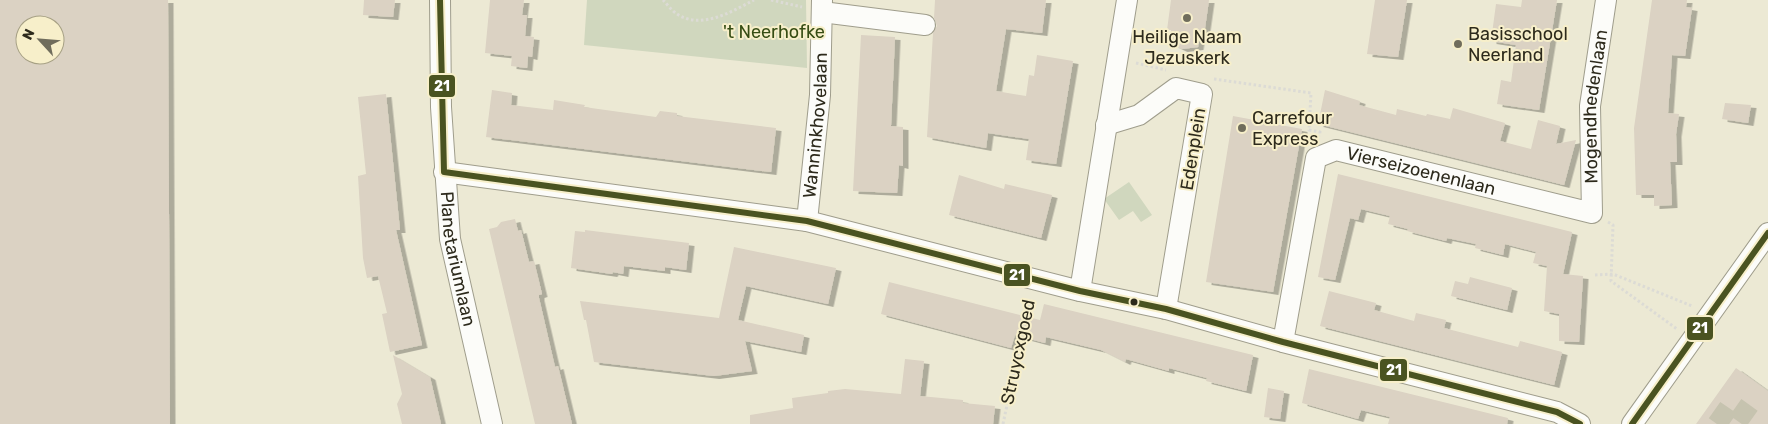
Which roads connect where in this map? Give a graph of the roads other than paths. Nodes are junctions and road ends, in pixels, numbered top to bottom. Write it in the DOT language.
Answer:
graph roads {
  1 [pos="440,0"];
  2 [pos="1127,0"];
  3 [pos="1606,0"];
  4 [pos="822,6"];
  5 [pos="925,25"];
  6 [pos="1106,125"];
  7 [pos="444,172"];
  8 [pos="1592,213"];
  9 [pos="807,221"];
  10 [pos="1768,233"];
  11 [pos="1080,291"];
  12 [pos="1166,309"];
  13 [pos="1283,342"];
  14 [pos="1634,423"];
  15 [pos="492,424"];
  16 [pos="1580,424"];
  1 -- 7 [label="street, Planetariumlaan"];
  2 -- 6 [label="street"];
  3 -- 8 [label="street, Mogendhedenlaan"];
  4 -- 5 [label="street"];
  4 -- 9 [label="street, Wanninkhovelaan"];
  6 -- 11 [label="street"];
  6 -- 12 [label="street, Edenplein"];
  7 -- 9 [label="street"];
  7 -- 15 [label="street, Planetariumlaan"];
  8 -- 13 [label="street, Vierseizoenenlaan"];
  9 -- 11 [label="street"];
  10 -- 14 [label="street"];
  11 -- 12 [label="street"];
  12 -- 13 [label="street"];
  13 -- 16 [label="street"];
}
